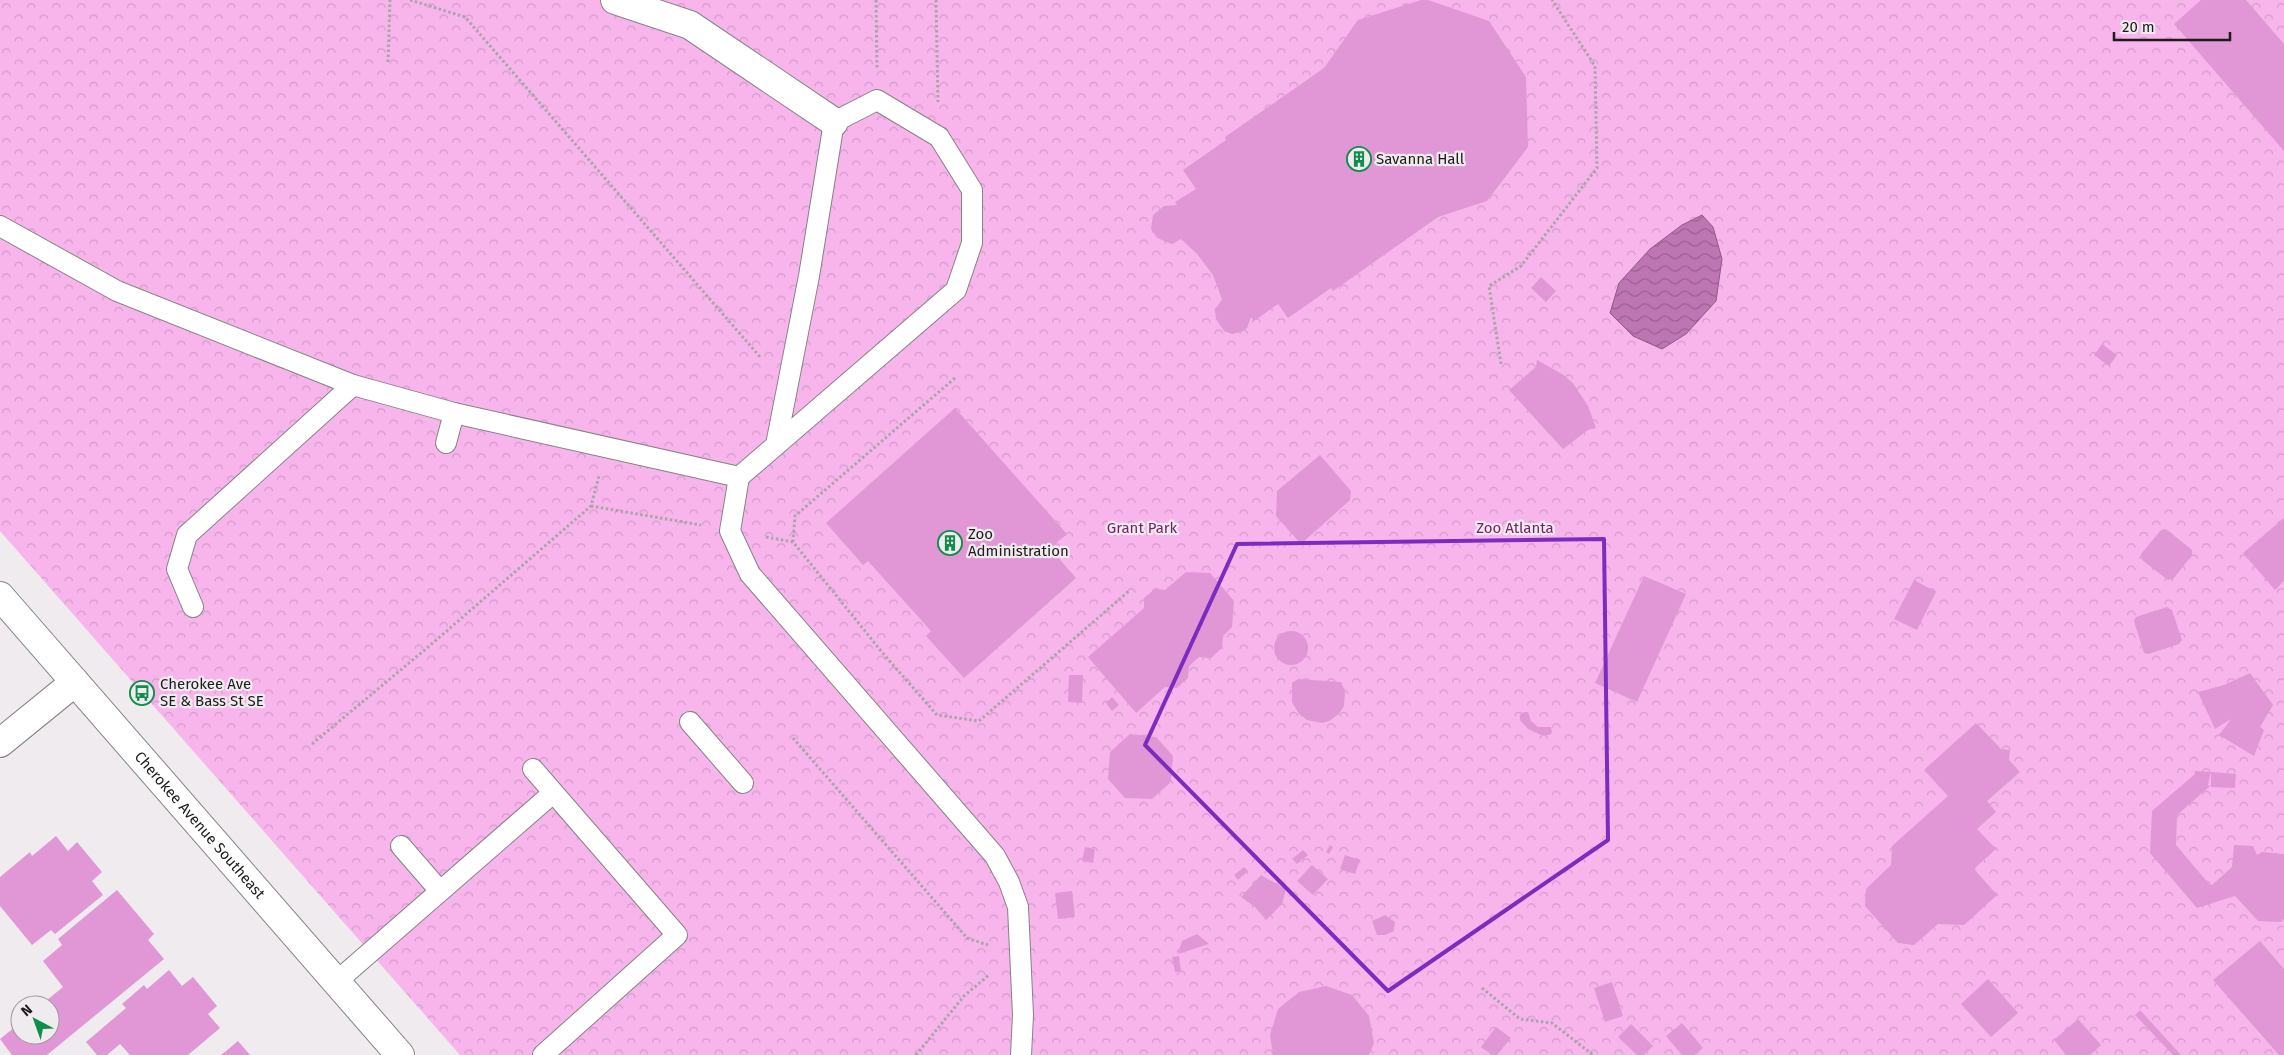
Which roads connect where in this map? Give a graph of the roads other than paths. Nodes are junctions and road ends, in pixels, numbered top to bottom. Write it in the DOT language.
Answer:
graph roads {
  1 [pos="615,0"];
  2 [pos="834,122"];
  3 [pos="0,226"];
  4 [pos="353,385"];
  5 [pos="454,413"];
  6 [pos="446,443"];
  7 [pos="776,445"];
  8 [pos="739,477"];
  9 [pos="0,596"];
  10 [pos="194,607"];
  11 [pos="75,682"];
  12 [pos="690,722"];
  13 [pos="0,743"];
  14 [pos="533,769"];
  15 [pos="743,783"];
  16 [pos="553,793"];
  17 [pos="401,846"];
  18 [pos="440,891"];
  19 [pos="336,982"];
  20 [pos="400,1055"];
  21 [pos="543,1055"];
  22 [pos="1021,1055"];
  1 -- 2 [label="street"];
  2 -- 7 [label="lane"];
  2 -- 7 [label="lane"];
  3 -- 4 [label="lane"];
  4 -- 5 [label="lane"];
  4 -- 10 [label="lane"];
  5 -- 6 [label="lane"];
  5 -- 8 [label="lane"];
  7 -- 8 [label="lane"];
  8 -- 22 [label="lane"];
  9 -- 11 [label="street, Cherokee Avenue Southeast"];
  11 -- 13 [label="street"];
  11 -- 19 [label="street, Cherokee Avenue Southeast"];
  12 -- 15 [label="lane"];
  14 -- 16 [label="lane"];
  16 -- 18 [label="lane"];
  16 -- 21 [label="lane"];
  17 -- 18 [label="lane"];
  18 -- 19 [label="lane"];
  19 -- 20 [label="street, Cherokee Avenue Southeast"];
}
